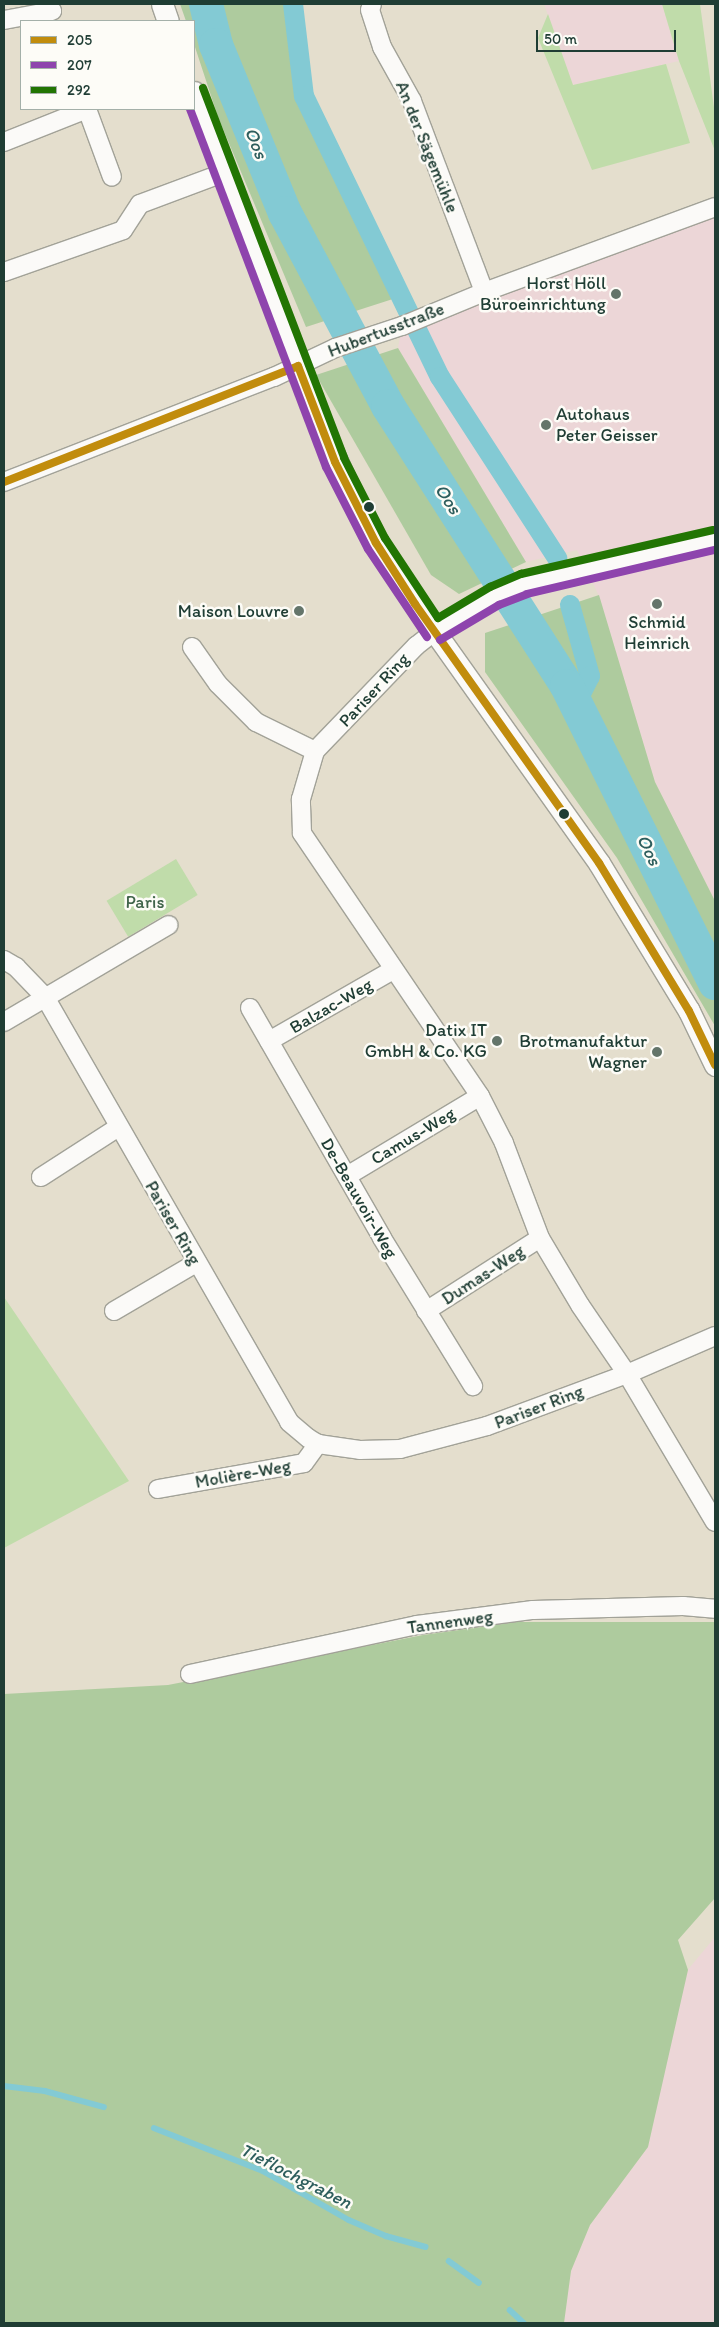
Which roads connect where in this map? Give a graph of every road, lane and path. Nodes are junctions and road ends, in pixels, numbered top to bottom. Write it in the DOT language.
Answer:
graph roads {
  1 [pos="162,4"];
  2 [pos="372,4"];
  3 [pos="52,12"];
  4 [pos="4,20"];
  5 [pos="168,20"];
  6 [pos="195,95"];
  7 [pos="84,110"];
  8 [pos="87,110"];
  9 [pos="4,142"];
  10 [pos="223,173"];
  11 [pos="112,177"];
  12 [pos="715,207"];
  13 [pos="4,272"];
  14 [pos="484,292"];
  15 [pos="298,366"];
  16 [pos="4,482"];
  17 [pos="715,540"];
  18 [pos="435,632"];
  19 [pos="192,647"];
  20 [pos="315,752"];
  21 [pos="169,925"];
  22 [pos="4,960"];
  23 [pos="392,970"];
  24 [pos="45,997"];
  25 [pos="250,1008"];
  26 [pos="4,1022"];
  27 [pos="269,1041"];
  28 [pos="715,1065"];
  29 [pos="480,1096"];
  30 [pos="117,1128"];
  31 [pos="347,1176"];
  32 [pos="41,1177"];
  33 [pos="540,1238"];
  34 [pos="196,1263"];
  35 [pos="114,1311"];
  36 [pos="426,1312"];
  37 [pos="715,1336"];
  38 [pos="627,1374"];
  39 [pos="473,1386"];
  40 [pos="318,1444"];
  41 [pos="158,1489"];
  42 [pos="715,1522"];
  43 [pos="715,1610"];
  44 [pos="190,1674"];
  1 -- 5 [label="street"];
  2 -- 14 [label="street, An der Sägemühle"];
  3 -- 4 [label="street"];
  6 -- 10 [label="street"];
  7 -- 9 [label="street"];
  8 -- 11 [label="street"];
  10 -- 13 [label="street"];
  10 -- 15 [label="street"];
  12 -- 14 [label="street, Hubertusstraße"];
  14 -- 15 [label="street, Hubertusstraße"];
  15 -- 16 [label="street, Hubertusstraße"];
  15 -- 18 [label="street"];
  17 -- 18 [label="street"];
  18 -- 20 [label="street, Pariser Ring"];
  18 -- 28 [label="street"];
  19 -- 20 [label="street"];
  20 -- 23 [label="street, Pariser Ring"];
  21 -- 24 [label="street"];
  22 -- 24 [label="street, Pariser Ring"];
  23 -- 27 [label="street, Balzac-Weg"];
  23 -- 29 [label="street, Pariser Ring"];
  24 -- 26 [label="street"];
  24 -- 30 [label="street, Pariser Ring"];
  25 -- 27 [label="street, De-Beauvoir-Weg"];
  27 -- 31 [label="street, De-Beauvoir-Weg"];
  29 -- 31 [label="street, Camus-Weg"];
  29 -- 33 [label="street, Pariser Ring"];
  30 -- 32 [label="street"];
  30 -- 34 [label="street, Pariser Ring"];
  31 -- 36 [label="street, De-Beauvoir-Weg"];
  33 -- 36 [label="street, Dumas-Weg"];
  33 -- 38 [label="street, Pariser Ring"];
  34 -- 35 [label="street"];
  34 -- 40 [label="street, Pariser Ring"];
  36 -- 39 [label="street, De-Beauvoir-Weg"];
  37 -- 38 [label="street"];
  38 -- 40 [label="street, Pariser Ring"];
  38 -- 42 [label="street"];
  40 -- 41 [label="street, Molière-Weg"];
  43 -- 44 [label="street, Tannenweg"];
}
